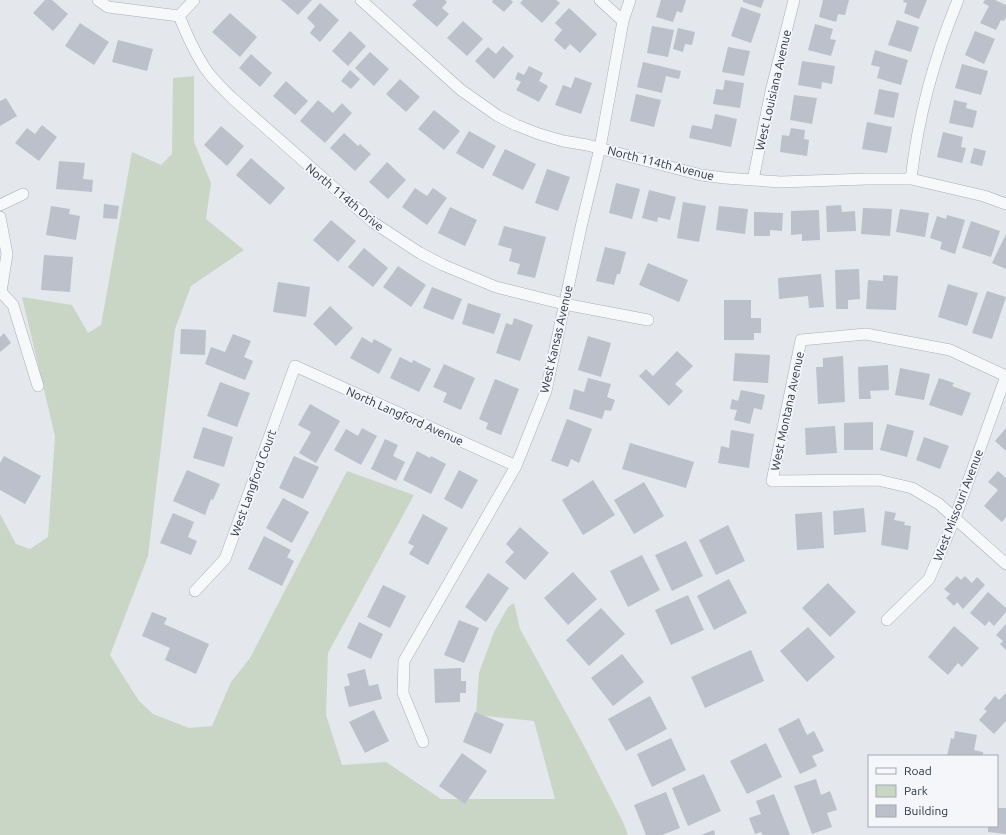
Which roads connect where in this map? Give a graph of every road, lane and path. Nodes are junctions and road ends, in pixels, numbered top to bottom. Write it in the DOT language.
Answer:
graph roads {
  1 [pos="98,0"];
  2 [pos="194,0"];
  3 [pos="361,0"];
  4 [pos="600,0"];
  5 [pos="630,0"];
  6 [pos="794,0"];
  7 [pos="958,0"];
  8 [pos="180,16"];
  9 [pos="623,21"];
  10 [pos="600,148"];
  11 [pos="911,179"];
  12 [pos="753,180"];
  13 [pos="23,194"];
  14 [pos="1006,204"];
  15 [pos="0,205"];
  16 [pos="0,217"];
  17 [pos="564,304"];
  18 [pos="648,320"];
  19 [pos="295,366"];
  20 [pos="1006,376"];
  21 [pos="38,386"];
  22 [pos="516,466"];
  23 [pos="955,518"];
  24 [pos="1006,564"];
  25 [pos="195,591"];
  26 [pos="887,620"];
  27 [pos="423,742"];
  1 -- 8 [label="street"];
  2 -- 8 [label="street"];
  3 -- 10 [label="street, North 114th Avenue"];
  4 -- 9 [label="street"];
  5 -- 9 [label="street, West Kansas Avenue"];
  6 -- 12 [label="street, West Louisiana Avenue"];
  7 -- 11 [label="street"];
  8 -- 17 [label="street, North 114th Drive"];
  9 -- 10 [label="street, West Kansas Avenue"];
  10 -- 12 [label="street, North 114th Avenue"];
  10 -- 17 [label="street, West Kansas Avenue"];
  11 -- 12 [label="street, North 114th Avenue"];
  11 -- 14 [label="street, North 114th Avenue"];
  13 -- 15 [label="street"];
  16 -- 21 [label="street"];
  17 -- 18 [label="street, North 114th Drive"];
  17 -- 22 [label="street, West Kansas Avenue"];
  19 -- 22 [label="street, North Langford Avenue"];
  19 -- 25 [label="street, West Langford Court"];
  20 -- 23 [label="street, West Missouri Avenue"];
  20 -- 23 [label="street, West Montana Avenue"];
  22 -- 27 [label="street, West Kansas Avenue"];
  23 -- 24 [label="street"];
  23 -- 26 [label="street, West Missouri Avenue"];
}
